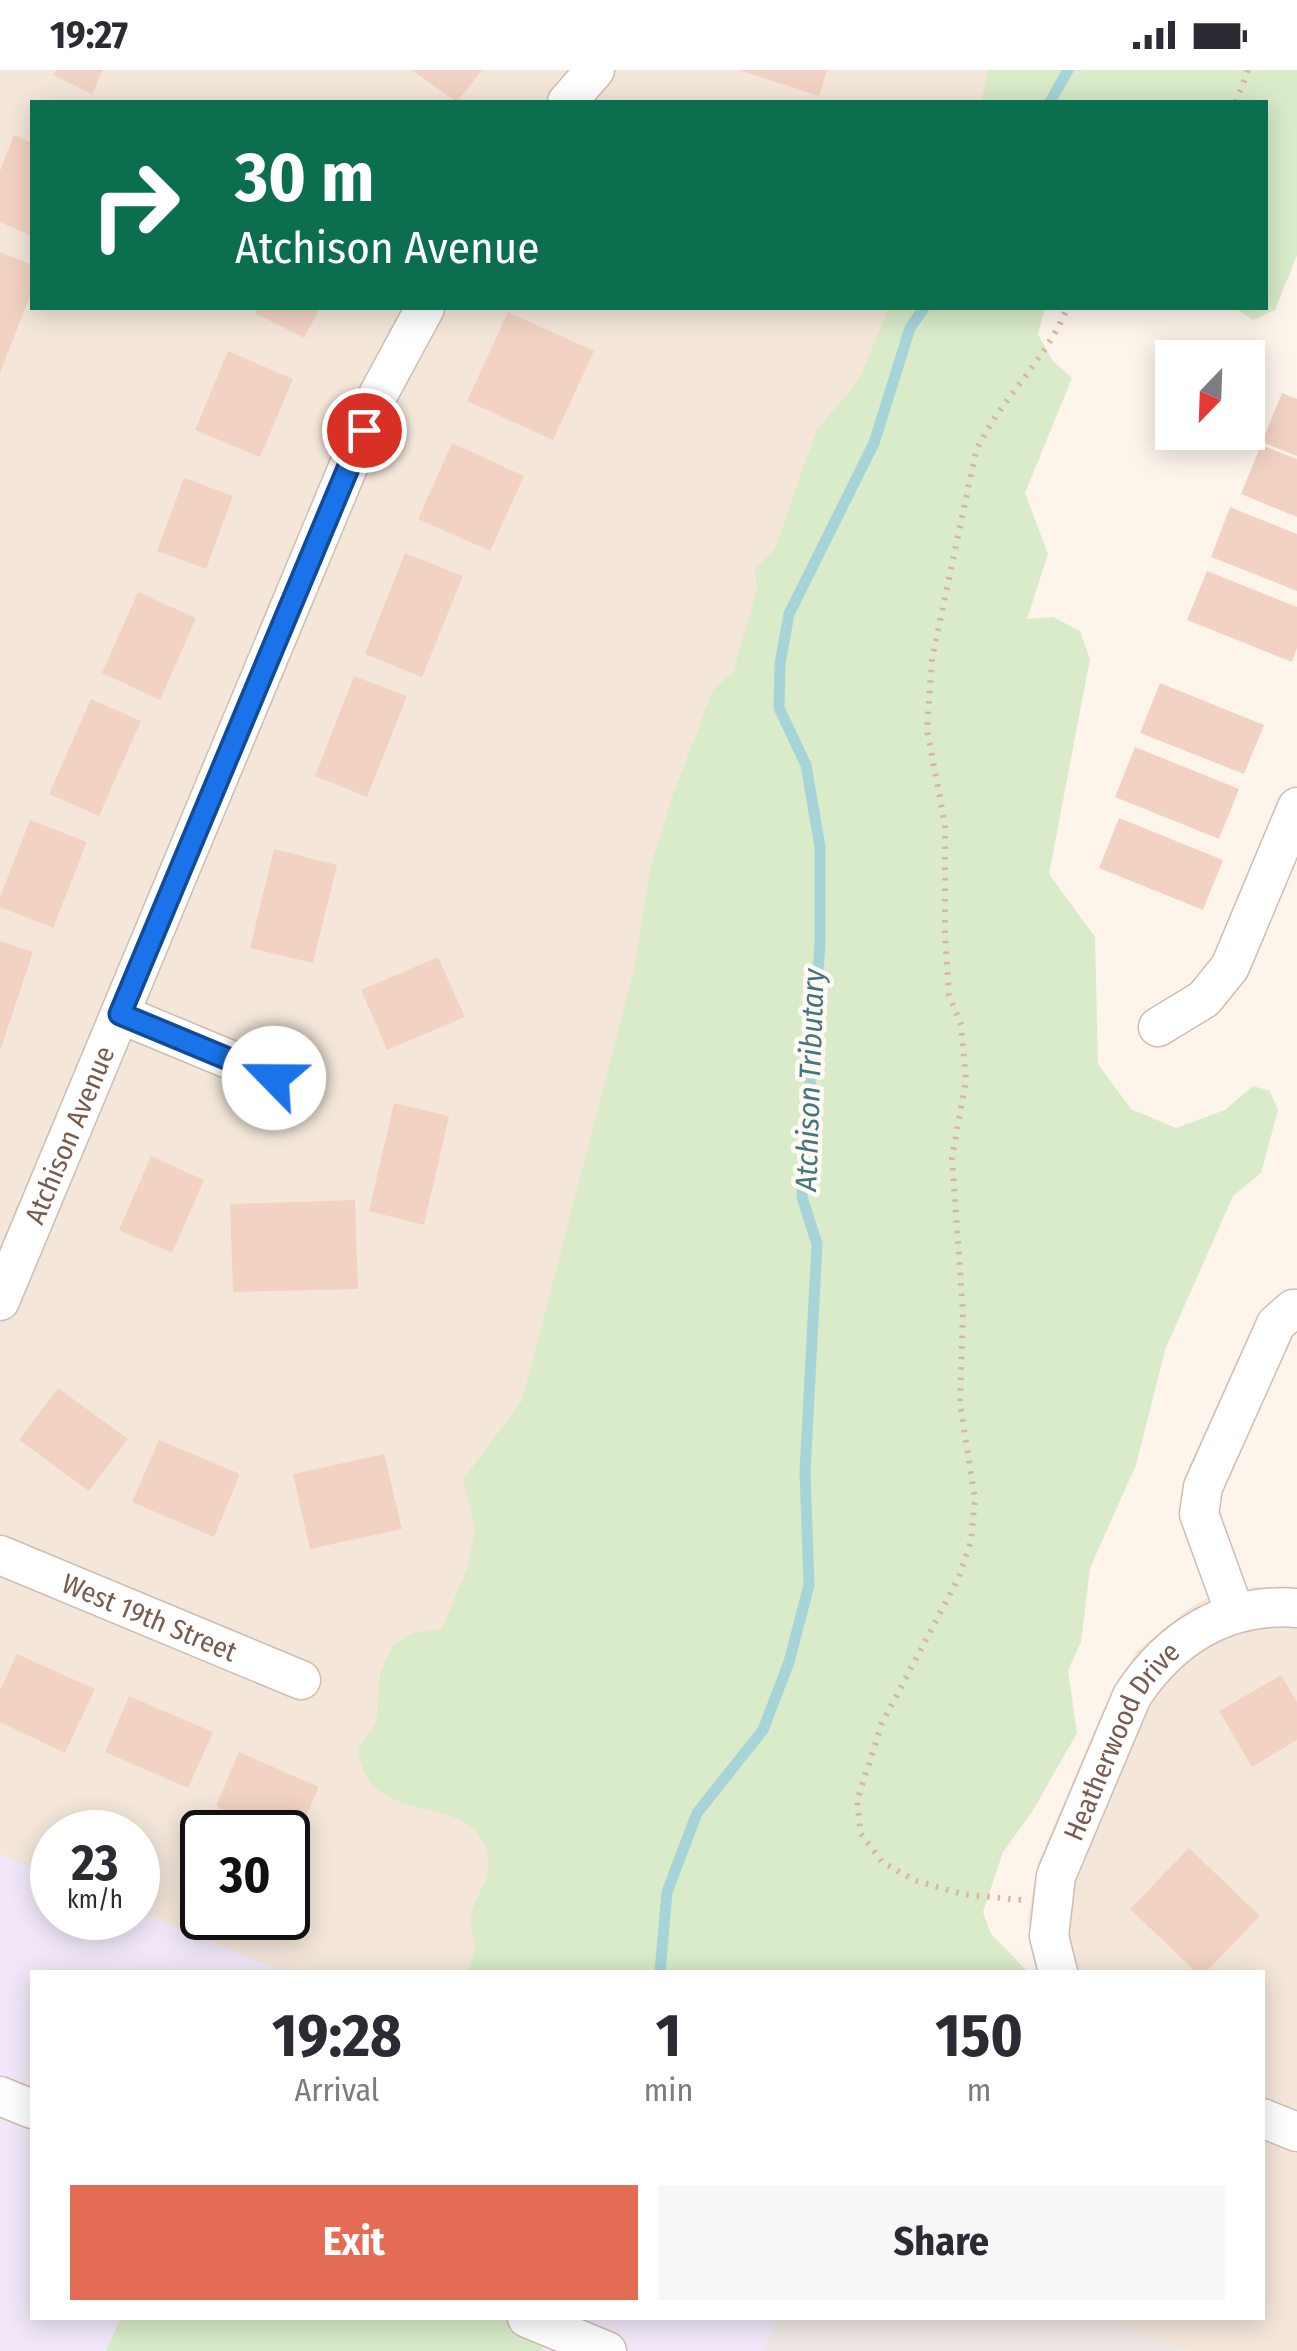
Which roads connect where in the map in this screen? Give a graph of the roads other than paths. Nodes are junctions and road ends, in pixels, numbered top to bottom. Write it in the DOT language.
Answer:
graph roads {
  1 [pos="595,70"];
  2 [pos="568,100"];
  3 [pos="424,310"];
  4 [pos="1297,807"];
  5 [pos="120,1014"];
  6 [pos="1158,1026"];
  7 [pos="274,1078"];
  8 [pos="0,1301"];
  9 [pos="1297,1309"];
  10 [pos="0,1555"];
  11 [pos="1297,1608"];
  12 [pos="1235,1613"];
  13 [pos="300,1680"];
  14 [pos="1057,1970"];
  15 [pos="0,2096"];
  16 [pos="30,2108"];
  17 [pos="1265,2119"];
  18 [pos="1297,2132"];
  19 [pos="533,2320"];
  20 [pos="607,2351"];
  1 -- 2 [label="street"];
  3 -- 5 [label="street, Atchison Avenue"];
  4 -- 6 [label="street"];
  5 -- 7 [label="street"];
  5 -- 8 [label="street, Atchison Avenue"];
  9 -- 12 [label="street"];
  10 -- 13 [label="street, West 19th Street"];
  11 -- 12 [label="street, Heatherwood Drive"];
  12 -- 14 [label="street, Heatherwood Drive"];
  15 -- 16 [label="street"];
  17 -- 18 [label="street"];
  19 -- 20 [label="street"];
}
